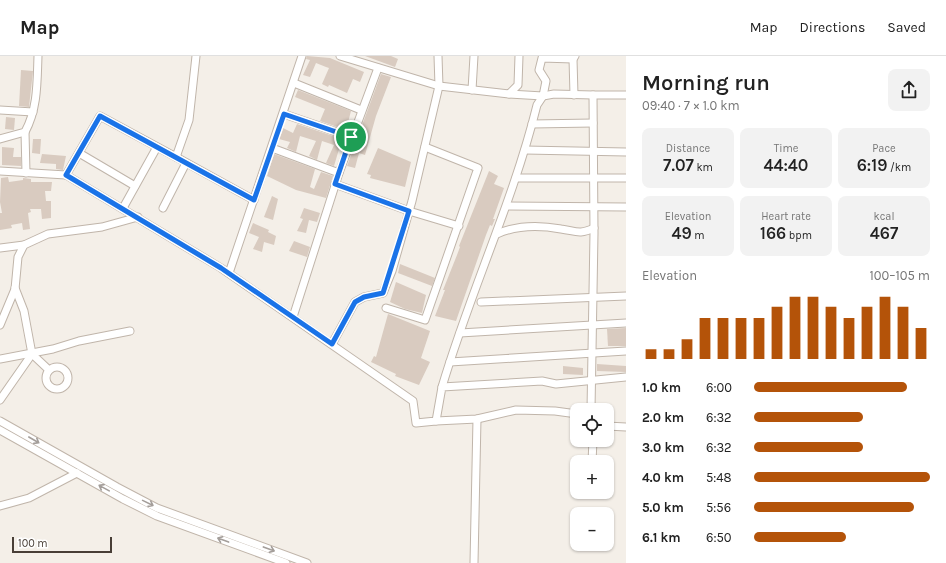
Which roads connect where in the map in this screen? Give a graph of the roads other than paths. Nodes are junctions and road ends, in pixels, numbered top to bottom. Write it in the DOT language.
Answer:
graph roads {
  1 [pos="38,56"];
  2 [pos="196,56"];
  3 [pos="302,56"];
  4 [pos="340,56"];
  5 [pos="438,56"];
  6 [pos="474,56"];
  7 [pos="519,56"];
  8 [pos="574,58"];
  9 [pos="378,68"];
  10 [pos="294,83"];
  11 [pos="439,86"];
  12 [pos="472,90"];
  13 [pos="509,94"];
  14 [pos="574,95"];
  15 [pos="593,95"];
  16 [pos="626,95"];
  17 [pos="543,96"];
  18 [pos="0,110"];
  19 [pos="362,110"];
  20 [pos="33,112"];
  21 [pos="284,114"];
  22 [pos="593,123"];
  23 [pos="532,124"];
  24 [pos="25,132"];
  25 [pos="351,137"];
  26 [pos="0,139"];
  27 [pos="157,147"];
  28 [pos="425,147"];
  29 [pos="272,148"];
  30 [pos="525,150"];
  31 [pos="593,151"];
  32 [pos="626,152"];
  33 [pos="79,153"];
  34 [pos="176,157"];
  35 [pos="186,163"];
  36 [pos="0,171"];
  37 [pos="339,172"];
  38 [pos="26,173"];
  39 [pos="66,175"];
  40 [pos="516,178"];
  41 [pos="593,178"];
  42 [pos="626,178"];
  43 [pos="335,184"];
  44 [pos="135,186"];
  45 [pos="254,200"];
  46 [pos="507,206"];
  47 [pos="593,206"];
  48 [pos="626,206"];
  49 [pos="123,208"];
  50 [pos="163,208"];
  51 [pos="409,211"];
  52 [pos="138,217"];
  53 [pos="459,226"];
  54 [pos="594,228"];
  55 [pos="497,234"];
  56 [pos="24,245"];
  57 [pos="0,248"];
  58 [pos="229,273"];
  59 [pos="15,288"];
  60 [pos="626,296"];
  61 [pos="593,298"];
  62 [pos="481,302"];
  63 [pos="386,308"];
  64 [pos="294,317"];
  65 [pos="626,323"];
  66 [pos="592,324"];
  67 [pos="0,325"];
  68 [pos="130,331"];
  69 [pos="460,333"];
  70 [pos="332,344"];
  71 [pos="626,351"];
  72 [pos="592,352"];
  73 [pos="32,354"];
  74 [pos="0,359"];
  75 [pos="450,362"];
  76 [pos="49,370"];
  77 [pos="626,378"];
  78 [pos="592,380"];
  79 [pos="442,387"];
  80 [pos="0,400"];
  81 [pos="591,403"];
  82 [pos="570,413"];
  83 [pos="478,419"];
  84 [pos="0,421"];
  85 [pos="436,421"];
  86 [pos="614,426"];
  87 [pos="626,427"];
  88 [pos="0,430"];
  89 [pos="77,473"];
  90 [pos="0,506"];
  91 [pos="286,563"];
  92 [pos="307,563"];
  93 [pos="474,563"];
  1 -- 20 [label="street"];
  2 -- 34 [label="street"];
  3 -- 10 [label="street"];
  4 -- 9 [label="street"];
  5 -- 11 [label="street"];
  6 -- 12 [label="street"];
  7 -- 13 [label="street"];
  8 -- 14 [label="street"];
  8 -- 17 [label="street"];
  9 -- 11 [label="street"];
  9 -- 19 [label="street"];
  10 -- 19 [label="street"];
  10 -- 21 [label="street"];
  11 -- 12 [label="street"];
  11 -- 28 [label="street"];
  12 -- 13 [label="street"];
  13 -- 17 [label="street"];
  14 -- 15 [label="street"];
  14 -- 17 [label="street"];
  15 -- 16 [label="street"];
  15 -- 22 [label="street"];
  17 -- 23 [label="street"];
  18 -- 20 [label="street"];
  19 -- 25 [label="street"];
  20 -- 24 [label="street"];
  21 -- 25 [label="street"];
  21 -- 29 [label="street"];
  22 -- 23 [label="street"];
  22 -- 31 [label="street"];
  23 -- 30 [label="street"];
  24 -- 26 [label="street"];
  24 -- 38 [label="street"];
  25 -- 37 [label="street"];
  27 -- 33 [label="street"];
  27 -- 34 [label="street"];
  27 -- 44 [label="street"];
  28 -- 51 [label="street"];
  28 -- 53 [label="street"];
  29 -- 37 [label="street"];
  29 -- 45 [label="street"];
  30 -- 31 [label="street"];
  30 -- 40 [label="street"];
  31 -- 32 [label="street"];
  31 -- 41 [label="street"];
  33 -- 39 [label="street"];
  33 -- 44 [label="street"];
  34 -- 35 [label="street"];
  35 -- 45 [label="street"];
  35 -- 50 [label="street"];
  36 -- 38 [label="street"];
  37 -- 43 [label="street"];
  38 -- 39 [label="street"];
  39 -- 49 [label="street"];
  40 -- 41 [label="street"];
  40 -- 46 [label="street"];
  41 -- 42 [label="street"];
  41 -- 47 [label="street"];
  43 -- 51 [label="street"];
  43 -- 64 [label="street"];
  44 -- 49 [label="street"];
  45 -- 58 [label="street"];
  46 -- 47 [label="street"];
  46 -- 55 [label="street"];
  47 -- 48 [label="street"];
  47 -- 54 [label="street"];
  49 -- 52 [label="street"];
  51 -- 53 [label="street"];
  51 -- 70 [label="street"];
  52 -- 56 [label="street"];
  52 -- 58 [label="street"];
  53 -- 63 [label="street"];
  54 -- 55 [label="street"];
  54 -- 61 [label="street"];
  55 -- 69 [label="street"];
  56 -- 57 [label="street"];
  56 -- 59 [label="street"];
  58 -- 64 [label="street"];
  59 -- 67 [label="street"];
  59 -- 73 [label="street"];
  60 -- 61 [label="street"];
  61 -- 62 [label="street"];
  61 -- 66 [label="street"];
  64 -- 70 [label="street"];
  65 -- 66 [label="street"];
  66 -- 69 [label="street"];
  66 -- 72 [label="street"];
  68 -- 73 [label="street"];
  69 -- 75 [label="street"];
  70 -- 85 [label="street"];
  71 -- 72 [label="street"];
  72 -- 75 [label="street"];
  72 -- 78 [label="street"];
  73 -- 74 [label="street"];
  73 -- 76 [label="street"];
  73 -- 80 [label="street"];
  75 -- 79 [label="street"];
  77 -- 78 [label="street"];
  78 -- 79 [label="street"];
  78 -- 81 [label="street"];
  79 -- 85 [label="street"];
  82 -- 83 [label="street"];
  83 -- 85 [label="street"];
  83 -- 93 [label="street"];
  84 -- 92 [label="street, one-way"];
  86 -- 87 [label="street"];
  88 -- 89 [label="street"];
  89 -- 90 [label="street"];
  91 -- 89 [label="street, one-way"];
}
